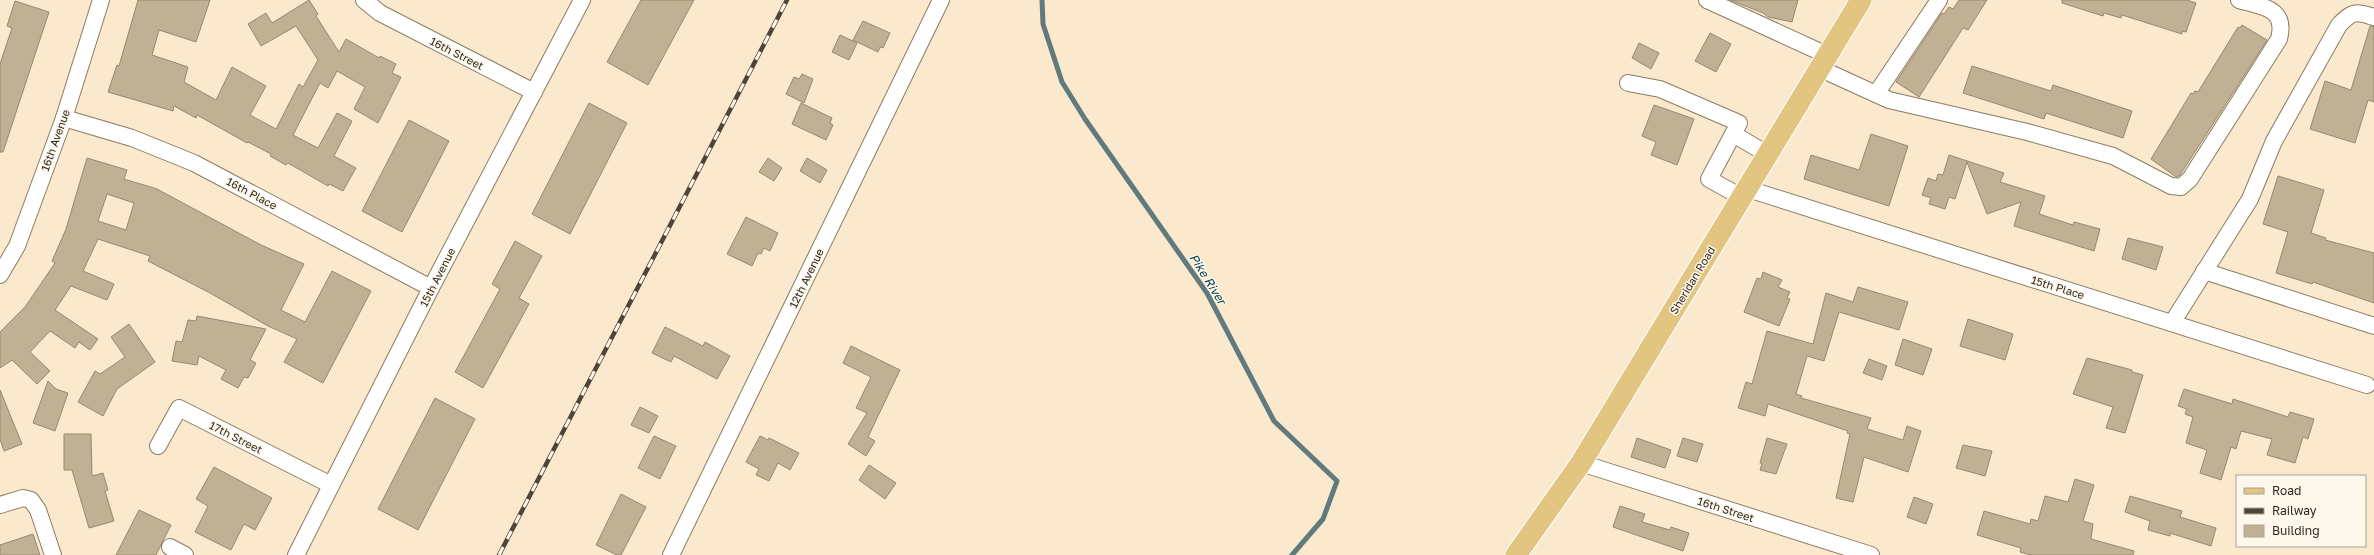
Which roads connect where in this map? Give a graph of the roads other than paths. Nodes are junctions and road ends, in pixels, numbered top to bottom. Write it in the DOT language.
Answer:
graph roads {
  1 [pos="101,0"];
  2 [pos="364,0"];
  3 [pos="582,0"];
  4 [pos="941,0"];
  5 [pos="1707,0"];
  6 [pos="1861,0"];
  7 [pos="1939,0"];
  8 [pos="2239,0"];
  9 [pos="2374,17"];
  10 [pos="1825,62"];
  11 [pos="1628,83"];
  12 [pos="534,92"];
  13 [pos="1876,94"];
  14 [pos="64,118"];
  15 [pos="1733,134"];
  16 [pos="1768,155"];
  17 [pos="1745,193"];
  18 [pos="2204,271"];
  19 [pos="0,275"];
  20 [pos="431,288"];
  21 [pos="2172,323"];
  22 [pos="2374,326"];
  23 [pos="2367,385"];
  24 [pos="158,446"];
  25 [pos="1581,463"];
  26 [pos="331,485"];
  27 [pos="0,505"];
  28 [pos="170,547"];
  29 [pos="53,555"];
  30 [pos="185,555"];
  31 [pos="296,555"];
  32 [pos="671,555"];
  33 [pos="1516,555"];
  34 [pos="1871,555"];
  1 -- 14 [label="street, 16th Avenue"];
  2 -- 12 [label="street, 16th Street"];
  3 -- 12 [label="street, 15th Avenue"];
  4 -- 32 [label="street, 12th Avenue"];
  5 -- 10 [label="street"];
  6 -- 10 [label="main road, Sheridan Road"];
  7 -- 13 [label="street"];
  8 -- 13 [label="street"];
  9 -- 18 [label="street"];
  10 -- 13 [label="street"];
  10 -- 16 [label="main road, Sheridan Road"];
  11 -- 15 [label="street"];
  12 -- 20 [label="street, 15th Avenue"];
  14 -- 19 [label="street, 16th Avenue"];
  14 -- 20 [label="street, 16th Place"];
  15 -- 16 [label="street"];
  15 -- 17 [label="street, 15th Place"];
  16 -- 17 [label="main road, Sheridan Road"];
  17 -- 21 [label="street, 15th Place"];
  17 -- 25 [label="main road, Sheridan Road"];
  18 -- 21 [label="street"];
  18 -- 22 [label="street"];
  20 -- 26 [label="street, 15th Avenue"];
  21 -- 23 [label="street, 15th Place"];
  24 -- 26 [label="street, 17th Street"];
  25 -- 33 [label="main road, Sheridan Road"];
  25 -- 34 [label="street, 16th Street"];
  26 -- 31 [label="street, 15th Avenue"];
  27 -- 29 [label="street"];
  28 -- 30 [label="street"];
}
